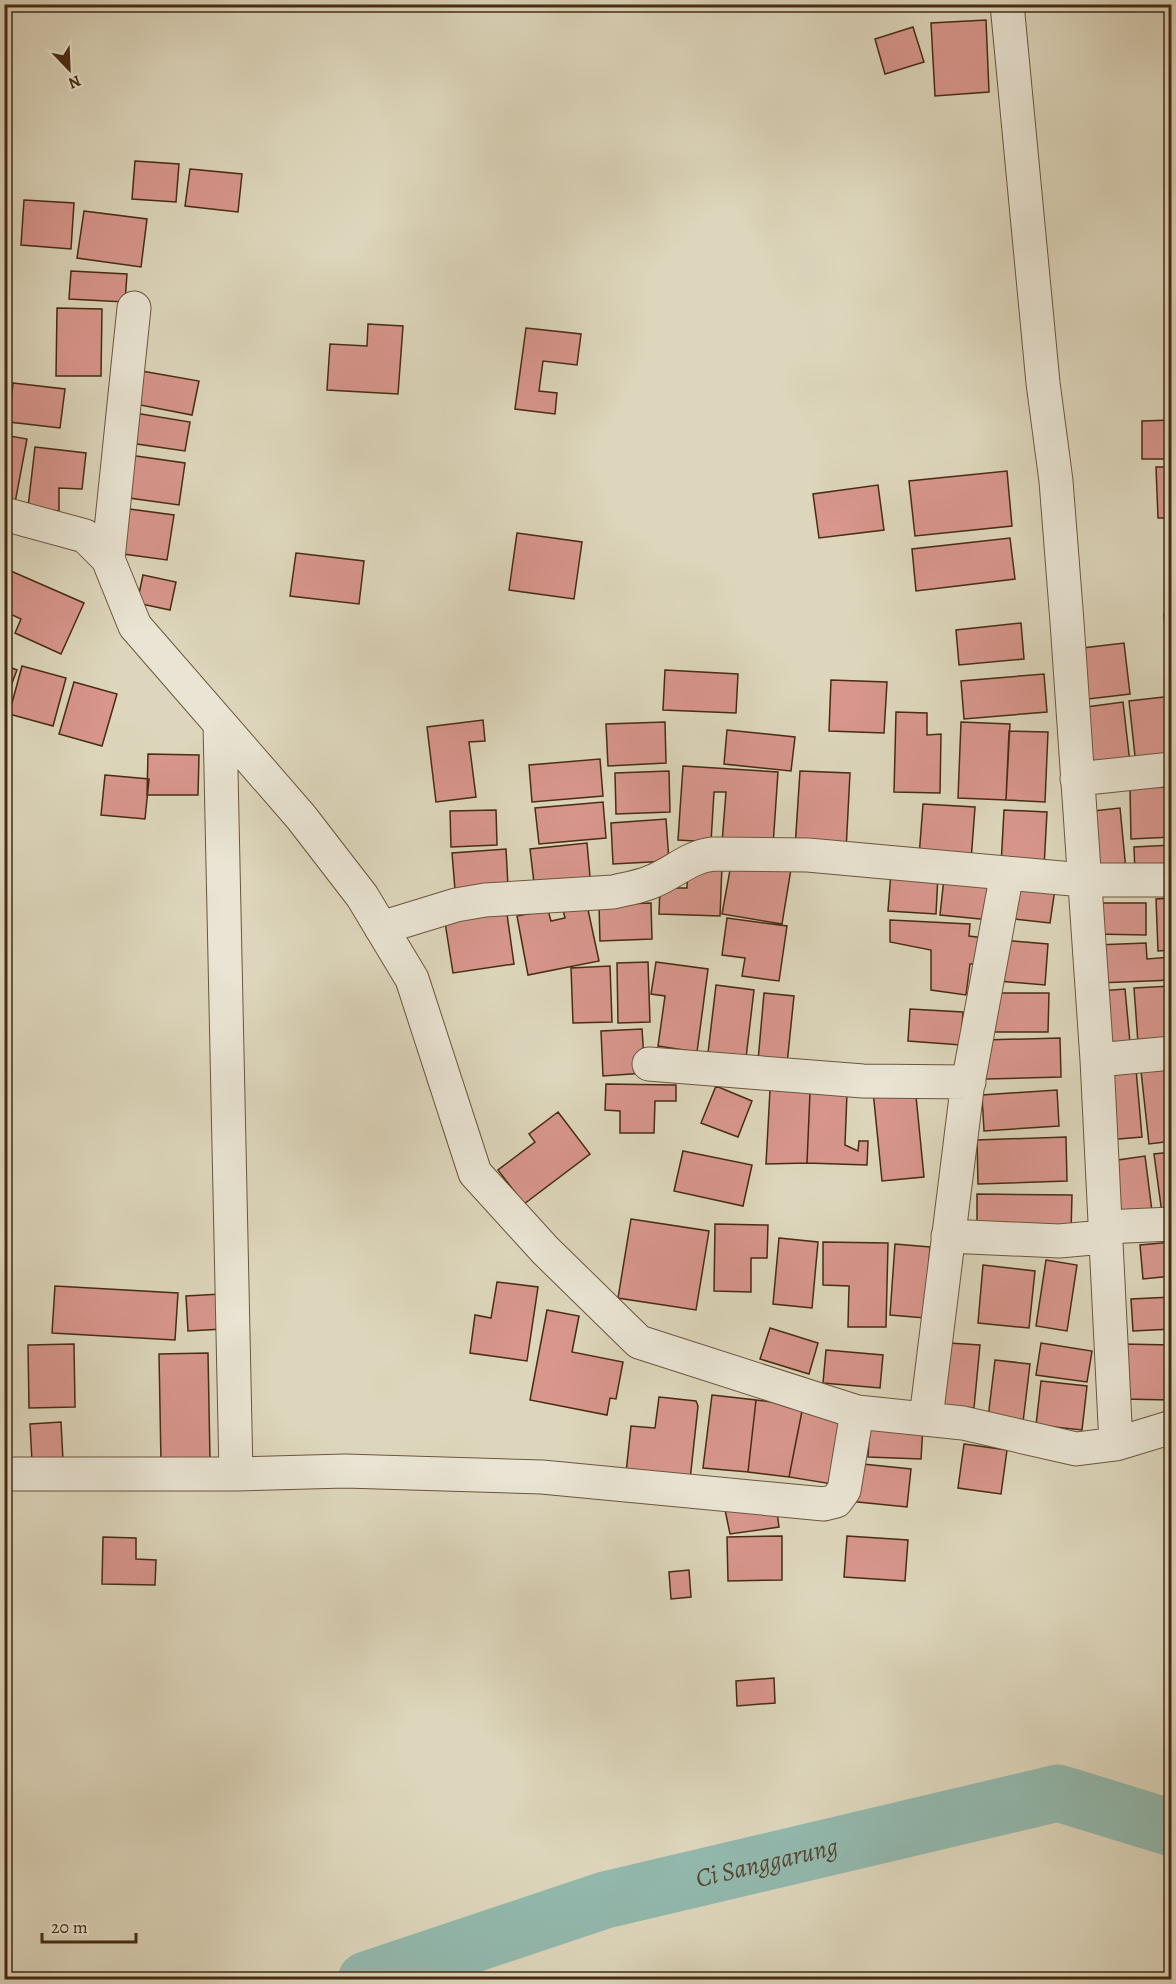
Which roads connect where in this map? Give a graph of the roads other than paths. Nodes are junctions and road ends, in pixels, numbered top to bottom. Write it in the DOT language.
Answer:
graph roads {
  1 [pos="1007,4"];
  2 [pos="134,308"];
  3 [pos="4,514"];
  4 [pos="108,559"];
  5 [pos="220,724"];
  6 [pos="1172,769"];
  7 [pos="1077,778"];
  8 [pos="1007,873"];
  9 [pos="1083,880"];
  10 [pos="1172,880"];
  11 [pos="381,927"];
  12 [pos="1172,1053"];
  13 [pos="1097,1060"];
  14 [pos="649,1064"];
  15 [pos="969,1082"];
  16 [pos="1172,1224"];
  17 [pos="1104,1232"];
  18 [pos="948,1236"];
  19 [pos="857,1412"];
  20 [pos="926,1418"];
  21 [pos="1172,1427"];
  22 [pos="1116,1444"];
  23 [pos="4,1474"];
  24 [pos="236,1474"];
  1 -- 7 [label="street"];
  2 -- 4 [label="street"];
  3 -- 4 [label="street"];
  4 -- 5 [label="street"];
  5 -- 11 [label="street"];
  5 -- 24 [label="street"];
  6 -- 7 [label="street"];
  7 -- 9 [label="street"];
  8 -- 9 [label="street"];
  8 -- 11 [label="street"];
  8 -- 15 [label="street"];
  9 -- 10 [label="street"];
  9 -- 13 [label="street"];
  11 -- 19 [label="street"];
  12 -- 13 [label="street"];
  13 -- 17 [label="street"];
  14 -- 15 [label="street"];
  15 -- 18 [label="street"];
  16 -- 17 [label="street"];
  17 -- 18 [label="street"];
  17 -- 22 [label="street"];
  18 -- 20 [label="street"];
  19 -- 20 [label="street"];
  19 -- 24 [label="street"];
  20 -- 22 [label="street"];
  21 -- 22 [label="street"];
  23 -- 24 [label="street"];
}
